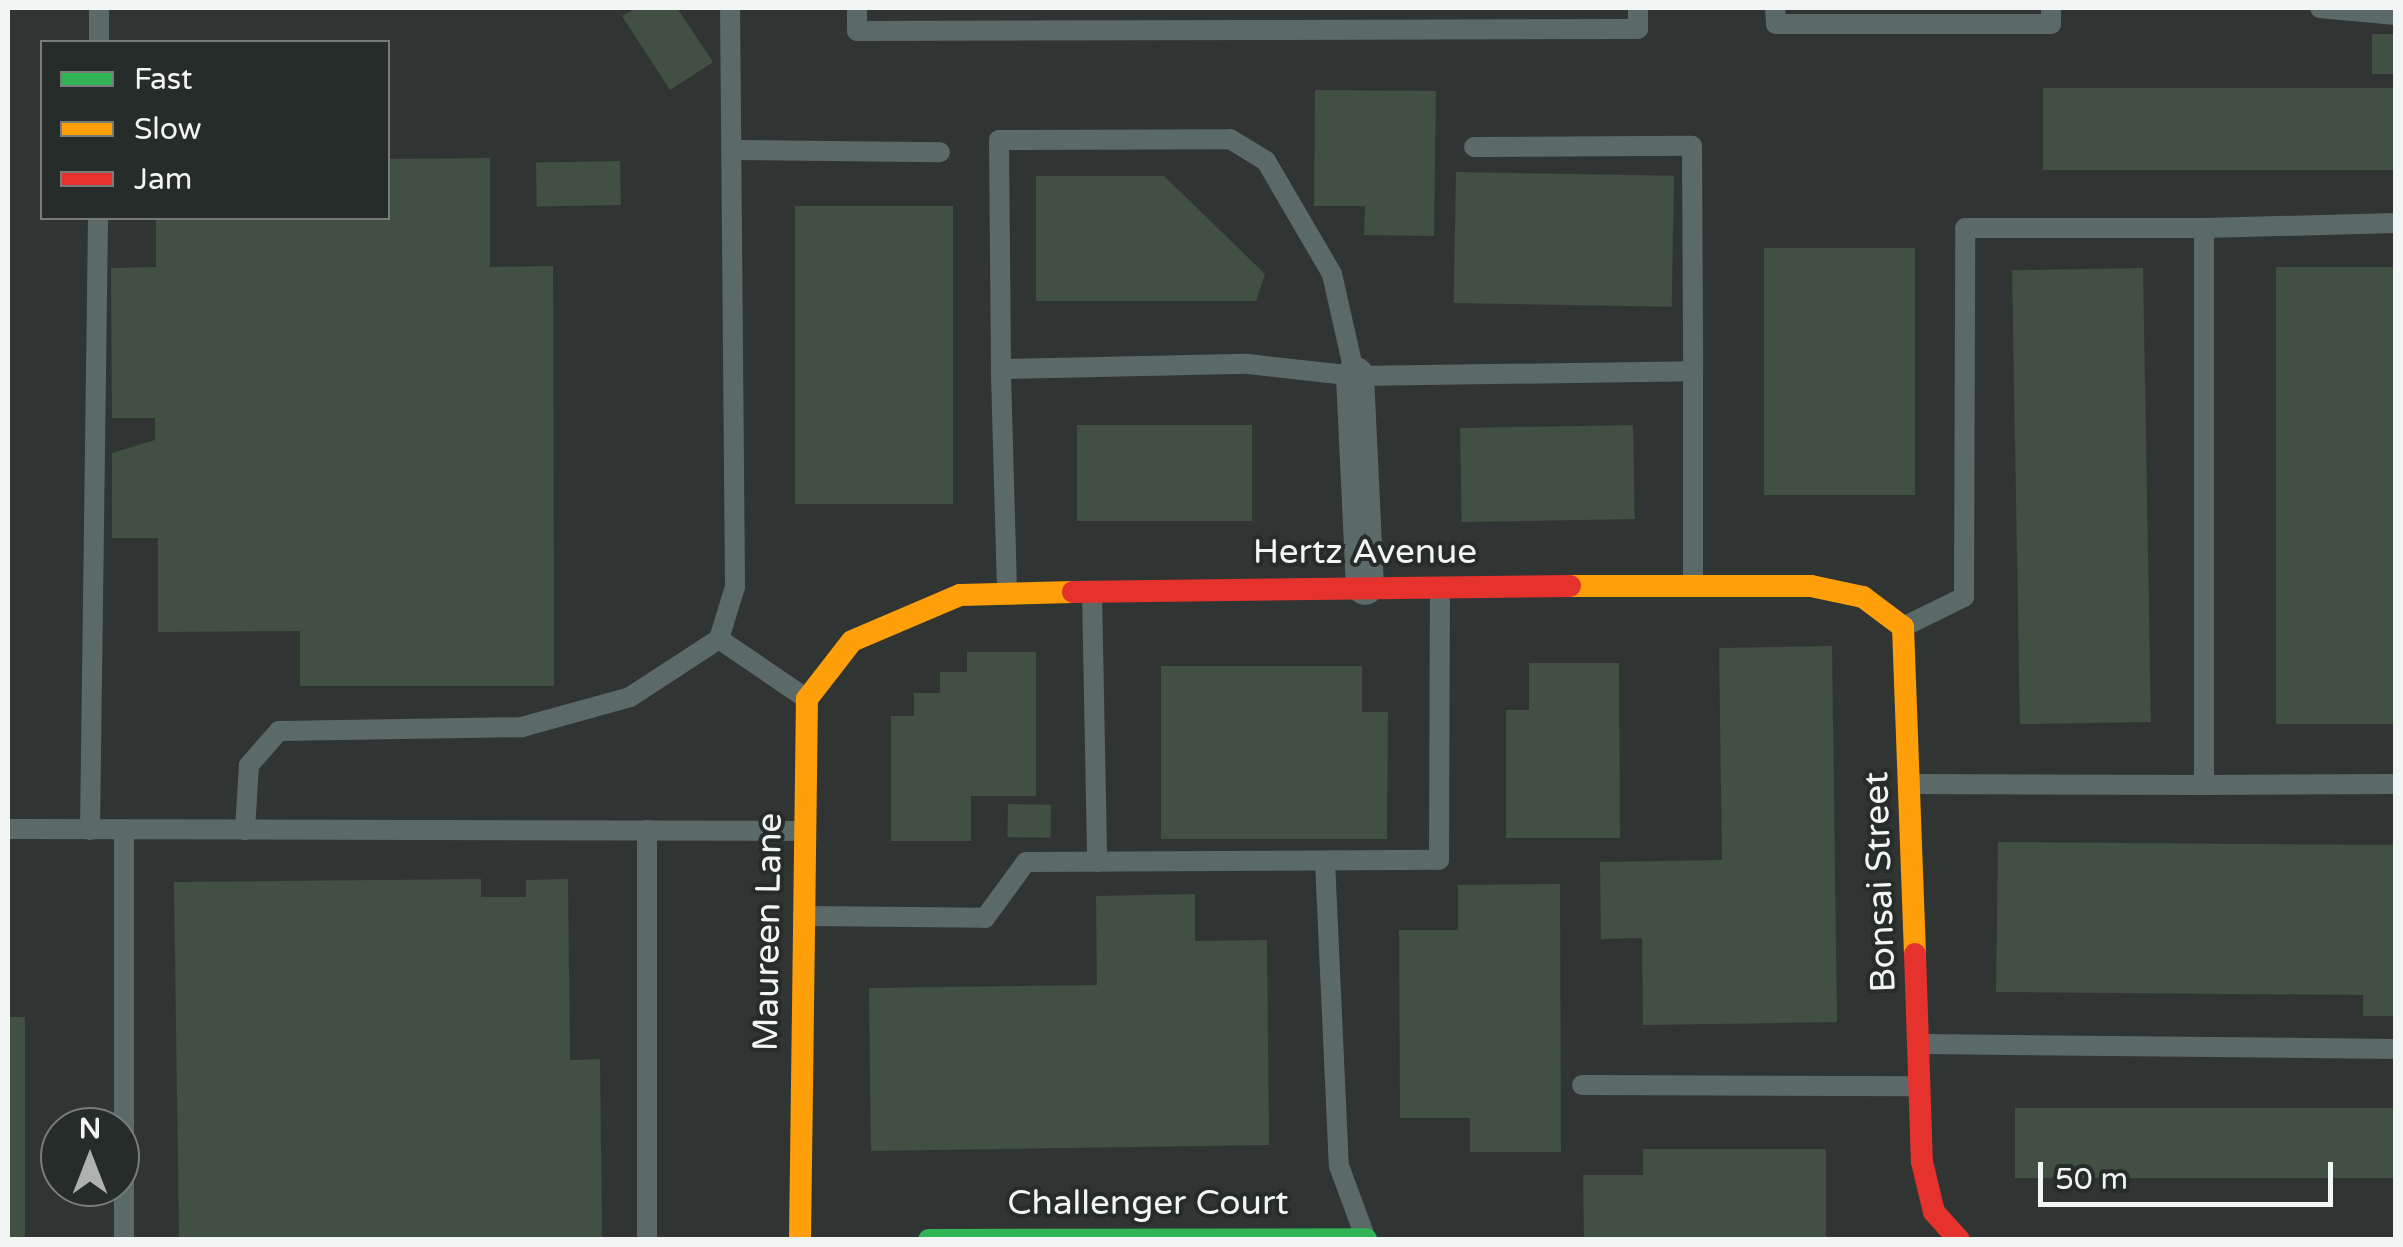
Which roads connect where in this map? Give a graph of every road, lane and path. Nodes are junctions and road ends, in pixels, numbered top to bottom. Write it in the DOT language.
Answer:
graph roads {
  1 [pos="99,8"];
  2 [pos="730,8"];
  3 [pos="858,8"];
  4 [pos="1638,8"];
  5 [pos="1776,8"];
  6 [pos="2051,8"];
  7 [pos="2320,8"];
  8 [pos="2396,15"];
  9 [pos="99,40"];
  10 [pos="1474,147"];
  11 [pos="733,150"];
  12 [pos="940,152"];
  13 [pos="98,220"];
  14 [pos="2396,223"];
  15 [pos="2204,228"];
  16 [pos="1002,369"];
  17 [pos="1693,371"];
  18 [pos="1356,376"];
  19 [pos="1365,586"];
  20 [pos="1440,586"];
  21 [pos="1693,586"];
  22 [pos="1092,590"];
  23 [pos="1007,591"];
  24 [pos="1903,627"];
  25 [pos="719,638"];
  26 [pos="807,699"];
  27 [pos="1912,784"];
  28 [pos="2396,784"];
  29 [pos="2204,785"];
  30 [pos="8,829"];
  31 [pos="90,830"];
  32 [pos="124,830"];
  33 [pos="244,830"];
  34 [pos="647,830"];
  35 [pos="804,831"];
  36 [pos="1325,861"];
  37 [pos="1097,862"];
  38 [pos="803,916"];
  39 [pos="1920,1044"];
  40 [pos="2396,1049"];
  41 [pos="1582,1085"];
  42 [pos="1921,1086"];
  43 [pos="1032,1239"];
  44 [pos="1366,1239"];
  45 [pos="124,1240"];
  46 [pos="647,1240"];
  47 [pos="800,1240"];
  48 [pos="929,1240"];
  49 [pos="1959,1240"];
  1 -- 9 [label="lane"];
  2 -- 11 [label="lane"];
  3 -- 4 [label="lane"];
  5 -- 6 [label="lane"];
  7 -- 8 [label="lane"];
  10 -- 17 [label="lane"];
  11 -- 12 [label="lane"];
  11 -- 25 [label="lane"];
  13 -- 31 [label="lane"];
  14 -- 15 [label="lane"];
  15 -- 24 [label="lane"];
  15 -- 29 [label="lane"];
  16 -- 18 [label="lane"];
  16 -- 18 [label="lane"];
  16 -- 23 [label="lane"];
  17 -- 18 [label="lane"];
  17 -- 21 [label="lane"];
  18 -- 19 [label="street"];
  19 -- 20 [label="street, Hertz Avenue"];
  19 -- 22 [label="street, Hertz Avenue"];
  20 -- 21 [label="street, Hertz Avenue"];
  20 -- 36 [label="lane"];
  21 -- 24 [label="street, Hertz Avenue"];
  22 -- 23 [label="street, Hertz Avenue"];
  22 -- 37 [label="lane"];
  23 -- 26 [label="street, Hertz Avenue"];
  24 -- 27 [label="street, Bonsai Street"];
  25 -- 26 [label="lane"];
  25 -- 33 [label="lane"];
  26 -- 35 [label="street, Maureen Lane"];
  27 -- 29 [label="lane"];
  27 -- 39 [label="street, Bonsai Street"];
  28 -- 29 [label="lane"];
  30 -- 31 [label="lane"];
  31 -- 32 [label="lane"];
  32 -- 33 [label="lane"];
  32 -- 45 [label="lane"];
  33 -- 34 [label="lane"];
  34 -- 35 [label="lane"];
  34 -- 46 [label="lane"];
  35 -- 38 [label="street, Maureen Lane"];
  36 -- 37 [label="lane"];
  36 -- 44 [label="lane"];
  37 -- 38 [label="lane"];
  38 -- 47 [label="street, Maureen Lane"];
  39 -- 40 [label="lane"];
  39 -- 42 [label="street, Bonsai Street"];
  41 -- 42 [label="lane"];
  42 -- 49 [label="street, Bonsai Street"];
  43 -- 44 [label="street, Challenger Court"];
  43 -- 48 [label="street, Challenger Court"];
}
